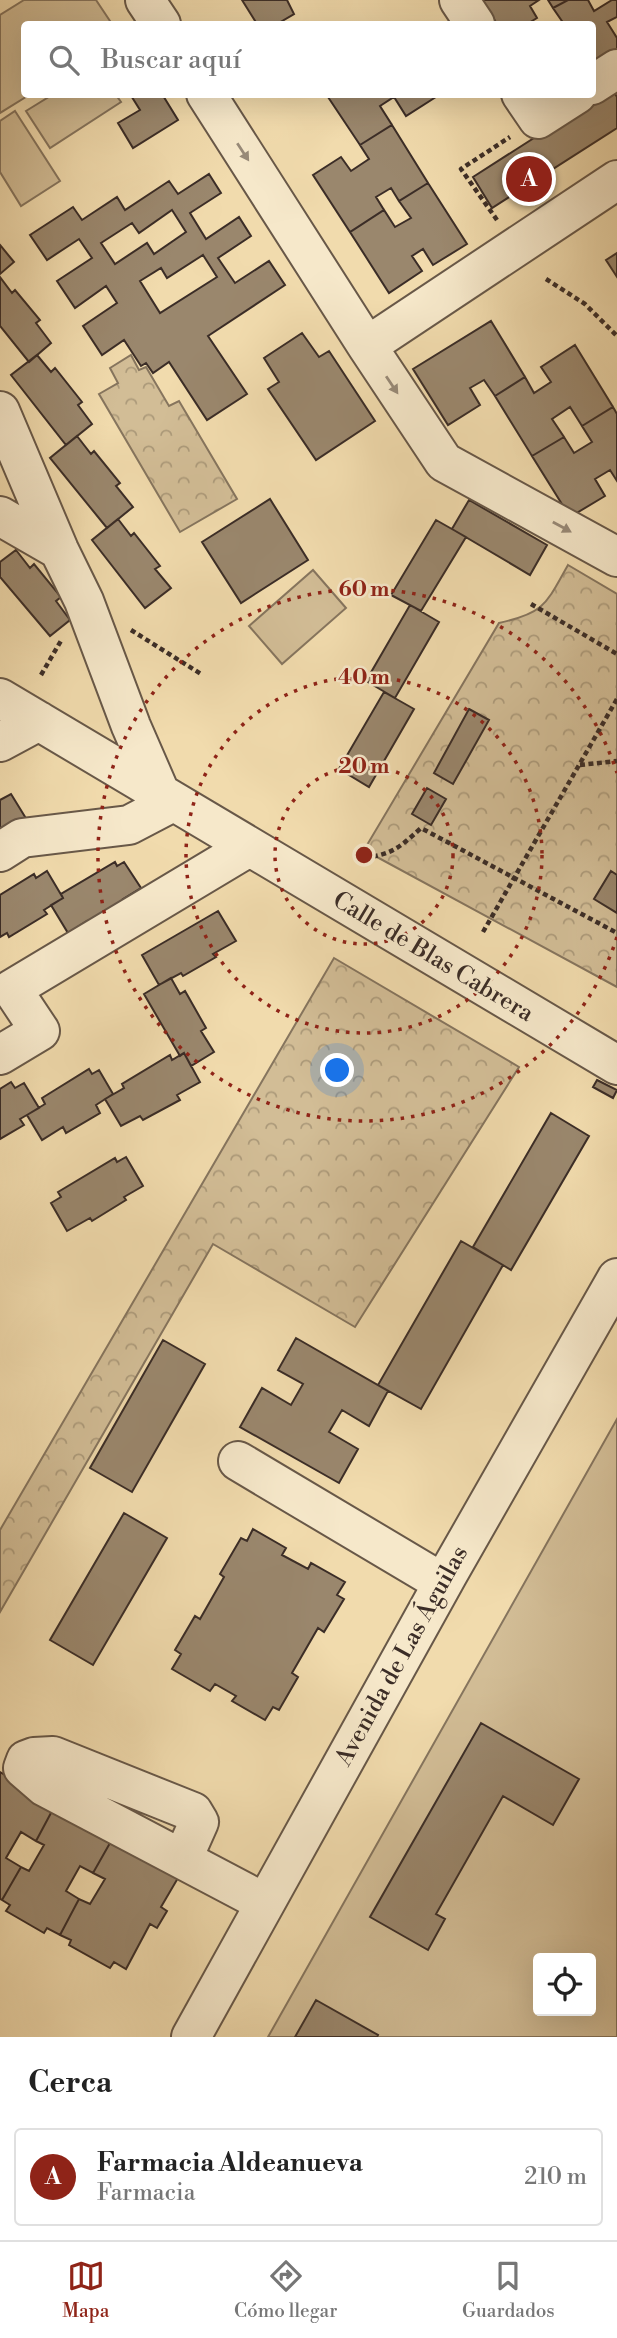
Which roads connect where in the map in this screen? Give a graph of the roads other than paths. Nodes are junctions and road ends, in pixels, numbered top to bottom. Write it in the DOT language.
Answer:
graph roads {
  1 [pos="145,0"];
  2 [pos="458,0"];
  3 [pos="159,21"];
  4 [pos="473,21"];
  5 [pos="617,69"];
  6 [pos="596,83"];
  7 [pos="209,98"];
  8 [pos="562,98"];
  9 [pos="529,107"];
  10 [pos="617,180"];
  11 [pos="367,346"];
  12 [pos="0,411"];
  13 [pos="0,516"];
  14 [pos="59,550"];
  15 [pos="617,557"];
  16 [pos="0,698"];
  17 [pos="39,721"];
  18 [pos="0,742"];
  19 [pos="167,798"];
  20 [pos="249,847"];
  21 [pos="0,852"];
  22 [pos="6,983"];
  23 [pos="0,1055"];
  24 [pos="617,1065"];
  25 [pos="617,1278"];
  26 [pos="238,1461"];
  27 [pos="443,1583"];
  28 [pos="183,1858"];
  29 [pos="265,1903"];
  30 [pos="191,2037"];
  1 -- 3 [label="street"];
  2 -- 4 [label="street"];
  5 -- 6 [label="street"];
  7 -- 11 [label="street, one-way"];
  8 -- 9 [label="street"];
  10 -- 11 [label="street"];
  11 -- 15 [label="street, one-way"];
  12 -- 14 [label="street"];
  13 -- 14 [label="street"];
  14 -- 19 [label="street"];
  16 -- 17 [label="street, Calle de Blas Cabrera"];
  17 -- 18 [label="street"];
  17 -- 19 [label="street, Calle de Blas Cabrera"];
  19 -- 20 [label="street, Calle de Blas Cabrera"];
  19 -- 21 [label="street"];
  20 -- 22 [label="street"];
  20 -- 24 [label="street, Calle de Blas Cabrera"];
  22 -- 23 [label="street"];
  25 -- 27 [label="street, Avenida de Las Águilas"];
  26 -- 27 [label="street"];
  27 -- 29 [label="street, Avenida de Las Águilas"];
  28 -- 29 [label="street"];
  29 -- 30 [label="street, Avenida de Las Águilas"];
}
